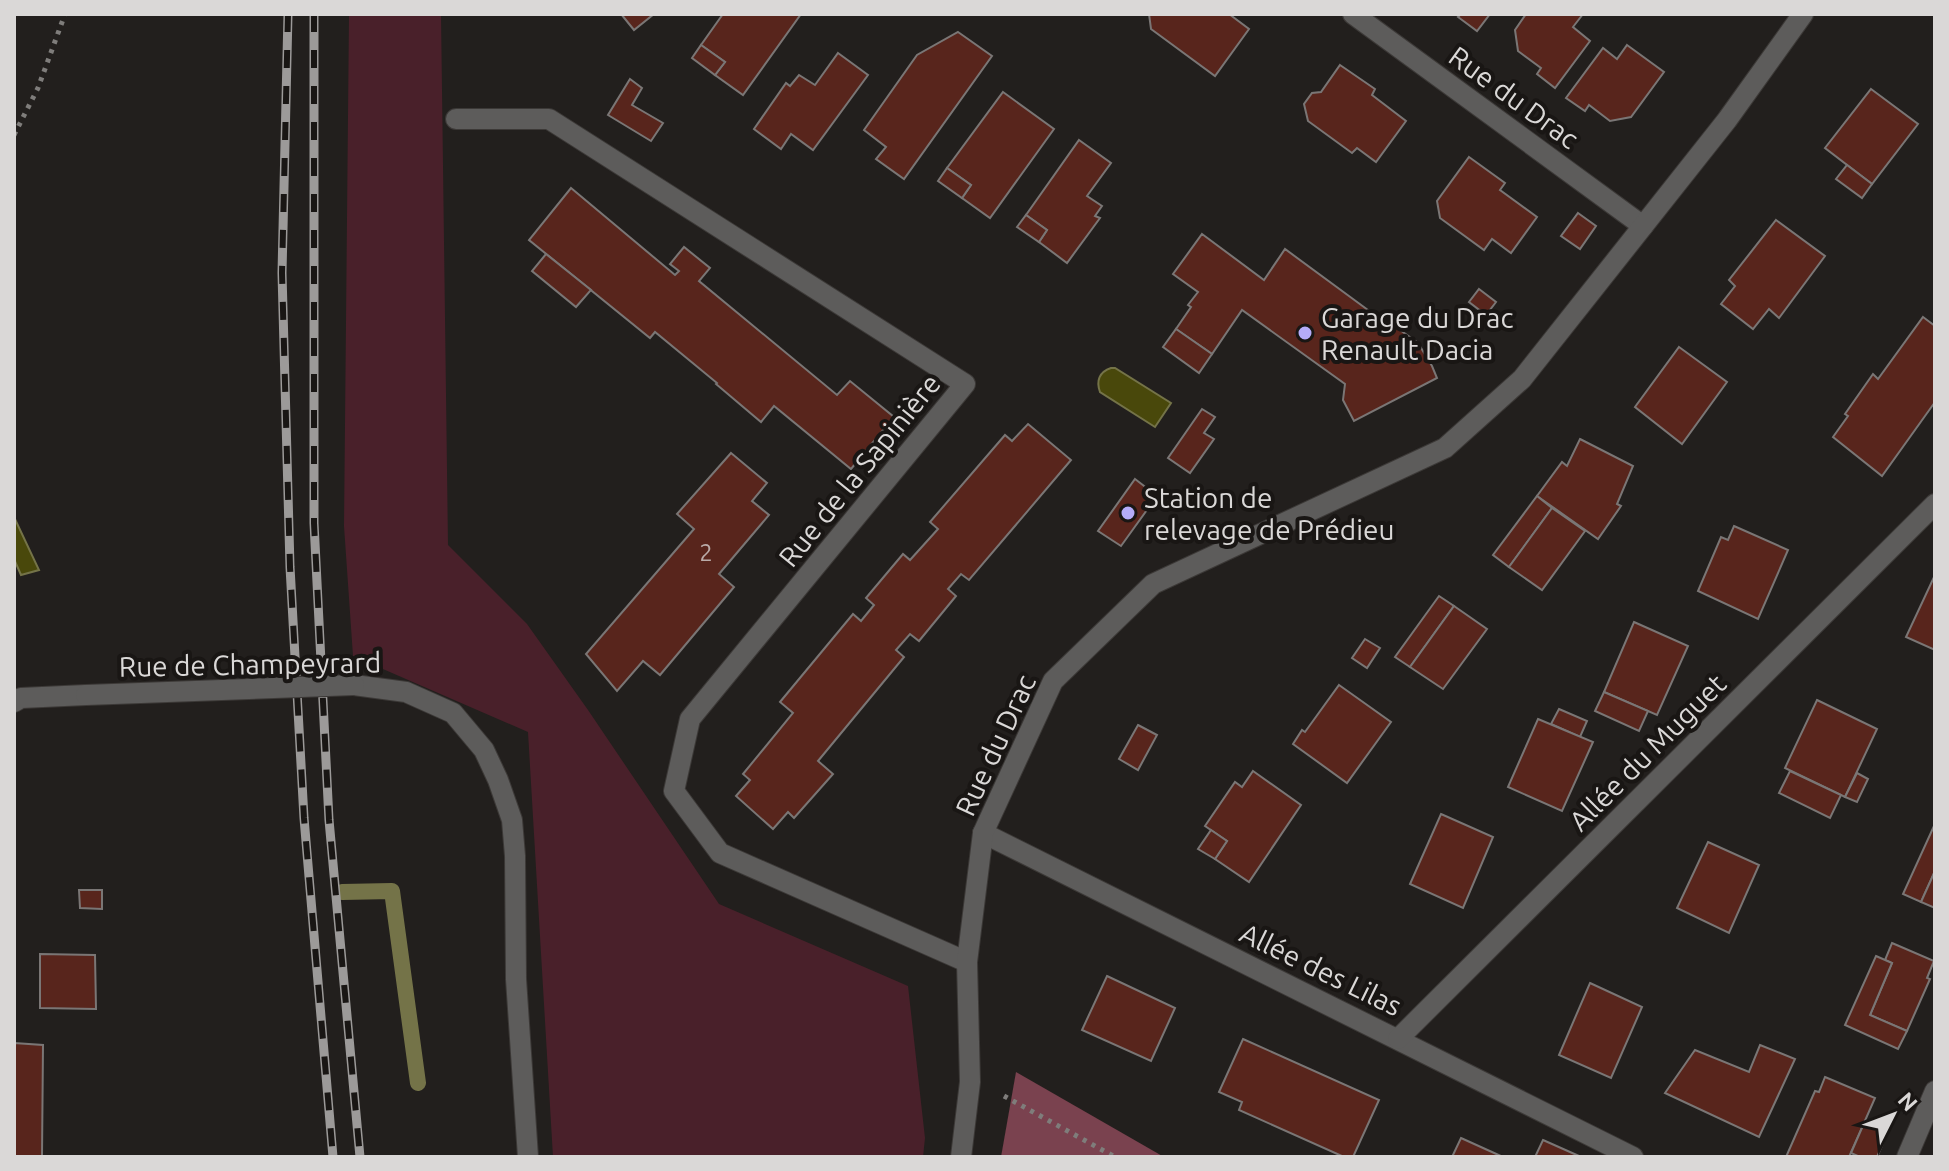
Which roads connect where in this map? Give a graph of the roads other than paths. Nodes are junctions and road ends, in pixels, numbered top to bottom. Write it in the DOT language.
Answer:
graph roads {
  1 [pos="1353,14"];
  2 [pos="1803,14"];
  3 [pos="456,119"];
  4 [pos="1643,226"];
  5 [pos="1935,504"];
  6 [pos="14,702"];
  7 [pos="983,833"];
  8 [pos="967,962"];
  9 [pos="1398,1039"];
  10 [pos="1935,1091"];
  11 [pos="528,1157"];
  12 [pos="961,1157"];
  13 [pos="1633,1157"];
  14 [pos="1907,1157"];
  1 -- 4 [label="street, Rue du Drac"];
  2 -- 4 [label="street, Rue du Drac"];
  3 -- 8 [label="street, Rue de la Sapinière"];
  4 -- 7 [label="street, Rue du Drac"];
  5 -- 9 [label="street, Allée du Muguet"];
  6 -- 11 [label="street, Rue de Champeyrard, bridge"];
  7 -- 8 [label="street, Rue du Drac"];
  7 -- 9 [label="street, Allée des Lilas"];
  8 -- 12 [label="street, Rue du Drac"];
  9 -- 13 [label="street, Allée des Lilas"];
  10 -- 14 [label="street"];
}
